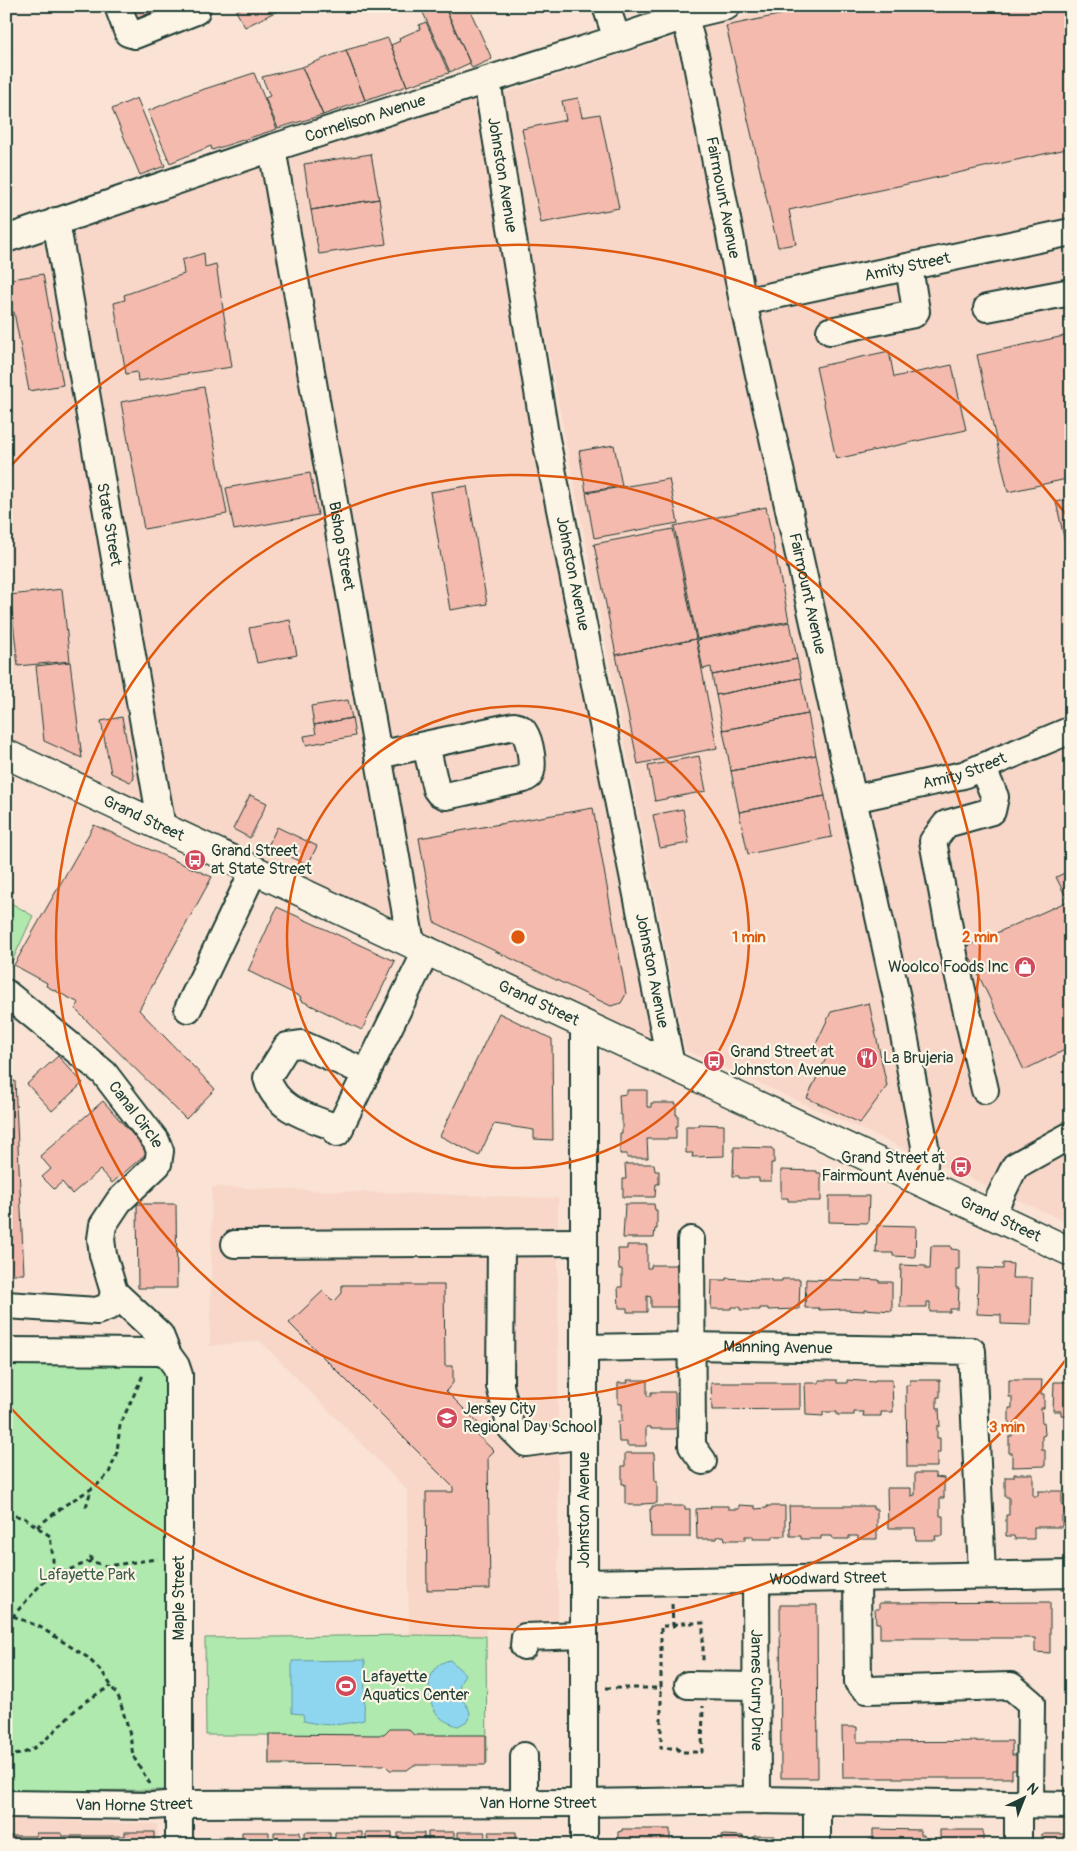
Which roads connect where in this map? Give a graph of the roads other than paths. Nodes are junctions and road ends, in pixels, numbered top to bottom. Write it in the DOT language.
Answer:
graph roads {
  1 [pos="118,6"];
  2 [pos="606,6"];
  3 [pos="728,6"];
  4 [pos="196,9"];
  5 [pos="684,11"];
  6 [pos="618,39"];
  7 [pos="487,80"];
  8 [pos="272,148"];
  9 [pos="56,221"];
  10 [pos="1071,232"];
  11 [pos="6,239"];
  12 [pos="909,266"];
  13 [pos="1071,292"];
  14 [pos="743,302"];
  15 [pos="987,308"];
  16 [pos="830,331"];
  17 [pos="1071,730"];
  18 [pos="426,745"];
  19 [pos="6,754"];
  20 [pos="378,755"];
  21 [pos="982,767"];
  22 [pos="853,799"];
  23 [pos="162,827"];
  24 [pos="254,870"];
  25 [pos="419,947"];
  26 [pos="6,993"];
  27 [pos="188,1010"];
  28 [pos="584,1024"];
  29 [pos="672,1065"];
  30 [pos="367,1073"];
  31 [pos="986,1090"];
  32 [pos="1071,1135"];
  33 [pos="922,1183"];
  34 [pos="991,1215"];
  35 [pos="691,1240"];
  36 [pos="501,1242"];
  37 [pos="584,1242"];
  38 [pos="235,1244"];
  39 [pos="1071,1252"];
  40 [pos="110,1281"];
  41 [pos="6,1305"];
  42 [pos="691,1346"];
  43 [pos="584,1348"];
  44 [pos="6,1352"];
  45 [pos="157,1362"];
  46 [pos="584,1435"];
  47 [pos="703,1461"];
  48 [pos="1071,1574"];
  49 [pos="982,1576"];
  50 [pos="857,1577"];
  51 [pos="756,1580"];
  52 [pos="584,1583"];
  53 [pos="584,1636"];
  54 [pos="524,1646"];
  55 [pos="696,1678"];
  56 [pos="756,1686"];
  57 [pos="524,1756"];
  58 [pos="757,1800"];
  59 [pos="817,1801"];
  60 [pos="524,1803"];
  61 [pos="585,1803"];
  62 [pos="6,1804"];
  63 [pos="179,1804"];
  64 [pos="1024,1804"];
  65 [pos="1071,1805"];
  66 [pos="179,1845"];
  67 [pos="584,1845"];
  68 [pos="817,1845"];
  69 [pos="1018,1845"];
  1 -- 4 [label="street"];
  2 -- 6 [label="street"];
  3 -- 5 [label="street, Cornelison Avenue"];
  5 -- 6 [label="street, Cornelison Avenue"];
  5 -- 14 [label="street, Fairmount Avenue"];
  6 -- 7 [label="street, Cornelison Avenue"];
  7 -- 8 [label="street, Cornelison Avenue"];
  7 -- 29 [label="street, Johnston Avenue"];
  8 -- 9 [label="street, Cornelison Avenue"];
  8 -- 20 [label="street, Bishop Street"];
  9 -- 11 [label="street, Cornelison Avenue"];
  9 -- 23 [label="street, State Street"];
  10 -- 12 [label="street, Amity Street"];
  12 -- 14 [label="street, Amity Street"];
  12 -- 16 [label="street"];
  13 -- 15 [label="street"];
  14 -- 22 [label="street, Fairmount Avenue"];
  17 -- 21 [label="street, Amity Street"];
  18 -- 20 [label="street"];
  19 -- 23 [label="main road, Grand Street"];
  20 -- 25 [label="street, Bishop Street"];
  21 -- 22 [label="street, Amity Street"];
  21 -- 31 [label="street"];
  22 -- 33 [label="street, Fairmount Avenue"];
  23 -- 24 [label="main road, Grand Street"];
  24 -- 25 [label="main road, Grand Street"];
  24 -- 27 [label="street"];
  25 -- 28 [label="main road, Grand Street"];
  25 -- 30 [label="street"];
  26 -- 40 [label="street, Canal Circle"];
  28 -- 29 [label="main road, Grand Street"];
  28 -- 37 [label="street, Johnston Avenue"];
  29 -- 33 [label="main road, Grand Street"];
  30 -- 30 [label="street"];
  32 -- 34 [label="street"];
  33 -- 34 [label="main road, Grand Street"];
  34 -- 39 [label="main road, Grand Street"];
  35 -- 42 [label="street"];
  36 -- 37 [label="street"];
  36 -- 38 [label="street"];
  36 -- 46 [label="street"];
  37 -- 43 [label="street, Johnston Avenue"];
  40 -- 41 [label="street"];
  40 -- 45 [label="street, Maple Street"];
  42 -- 43 [label="street, Manning Avenue"];
  42 -- 47 [label="street"];
  42 -- 49 [label="street, Manning Avenue"];
  43 -- 46 [label="street, Johnston Avenue"];
  44 -- 45 [label="street"];
  45 -- 63 [label="street, Maple Street"];
  46 -- 52 [label="street, Johnston Avenue"];
  48 -- 49 [label="street, Woodward Street"];
  49 -- 50 [label="street, Woodward Street"];
  50 -- 51 [label="street, Woodward Street"];
  50 -- 64 [label="street"];
  51 -- 52 [label="street, Woodward Street"];
  51 -- 56 [label="street, James Curry Drive"];
  52 -- 53 [label="street, Johnston Avenue"];
  53 -- 54 [label="street"];
  53 -- 61 [label="street, Johnston Avenue"];
  55 -- 56 [label="street"];
  56 -- 58 [label="street, James Curry Drive"];
  57 -- 60 [label="street"];
  58 -- 59 [label="street, Van Horne Street"];
  58 -- 61 [label="street, Van Horne Street"];
  59 -- 64 [label="street, Van Horne Street"];
  59 -- 68 [label="street"];
  60 -- 61 [label="street, Van Horne Street"];
  60 -- 63 [label="street, Van Horne Street"];
  61 -- 67 [label="street, Johnston Avenue"];
  62 -- 63 [label="street, Van Horne Street"];
  63 -- 66 [label="street, Maple Street"];
  64 -- 65 [label="street, Van Horne Street"];
  64 -- 69 [label="street"];
}
